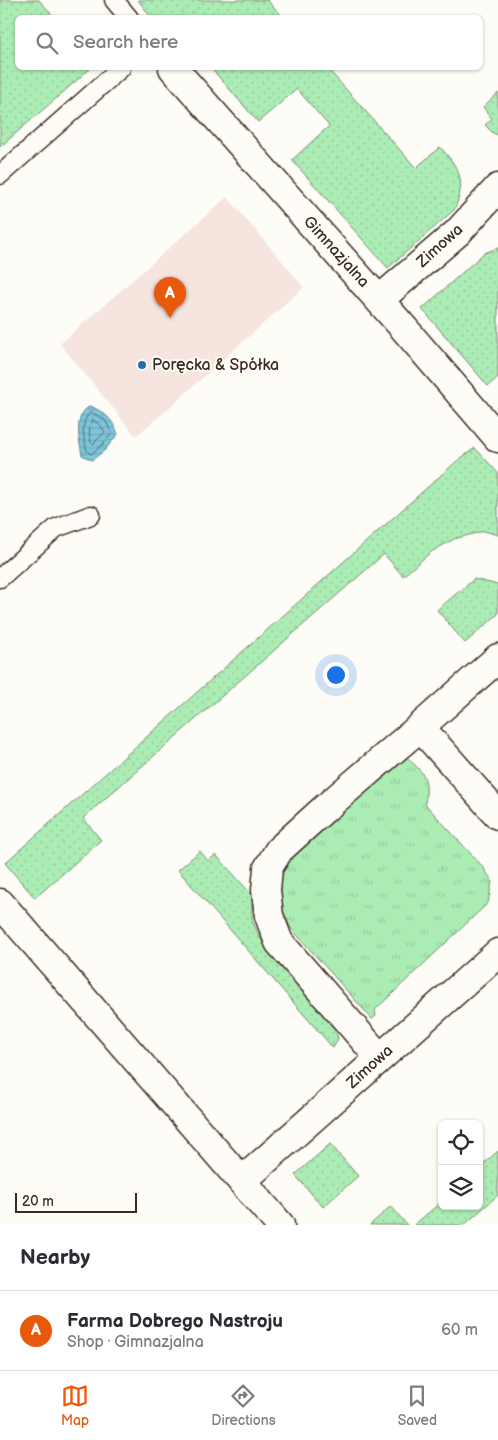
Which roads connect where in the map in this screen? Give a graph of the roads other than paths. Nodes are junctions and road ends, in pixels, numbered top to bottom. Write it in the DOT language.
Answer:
graph roads {
  1 [pos="114,0"];
  2 [pos="126,15"];
  3 [pos="119,70"];
  4 [pos="175,70"];
  5 [pos="0,175"];
  6 [pos="498,188"];
  7 [pos="379,300"];
  8 [pos="498,438"];
  9 [pos="91,515"];
  10 [pos="0,578"];
  11 [pos="498,658"];
  12 [pos="420,727"];
  13 [pos="498,815"];
  14 [pos="0,902"];
  15 [pos="498,953"];
  16 [pos="380,1058"];
  17 [pos="242,1181"];
  18 [pos="280,1225"];
  1 -- 2 [label="lane"];
  3 -- 5 [label="lane"];
  4 -- 7 [label="street, Gimnazjalna"];
  6 -- 7 [label="street, Zimowa"];
  7 -- 8 [label="street, Gimnazjalna"];
  9 -- 10 [label="lane"];
  11 -- 12 [label="street"];
  12 -- 13 [label="street"];
  12 -- 16 [label="street"];
  14 -- 17 [label="street"];
  15 -- 16 [label="street, Zimowa"];
  16 -- 17 [label="street, Zimowa"];
  17 -- 18 [label="street"];
}
